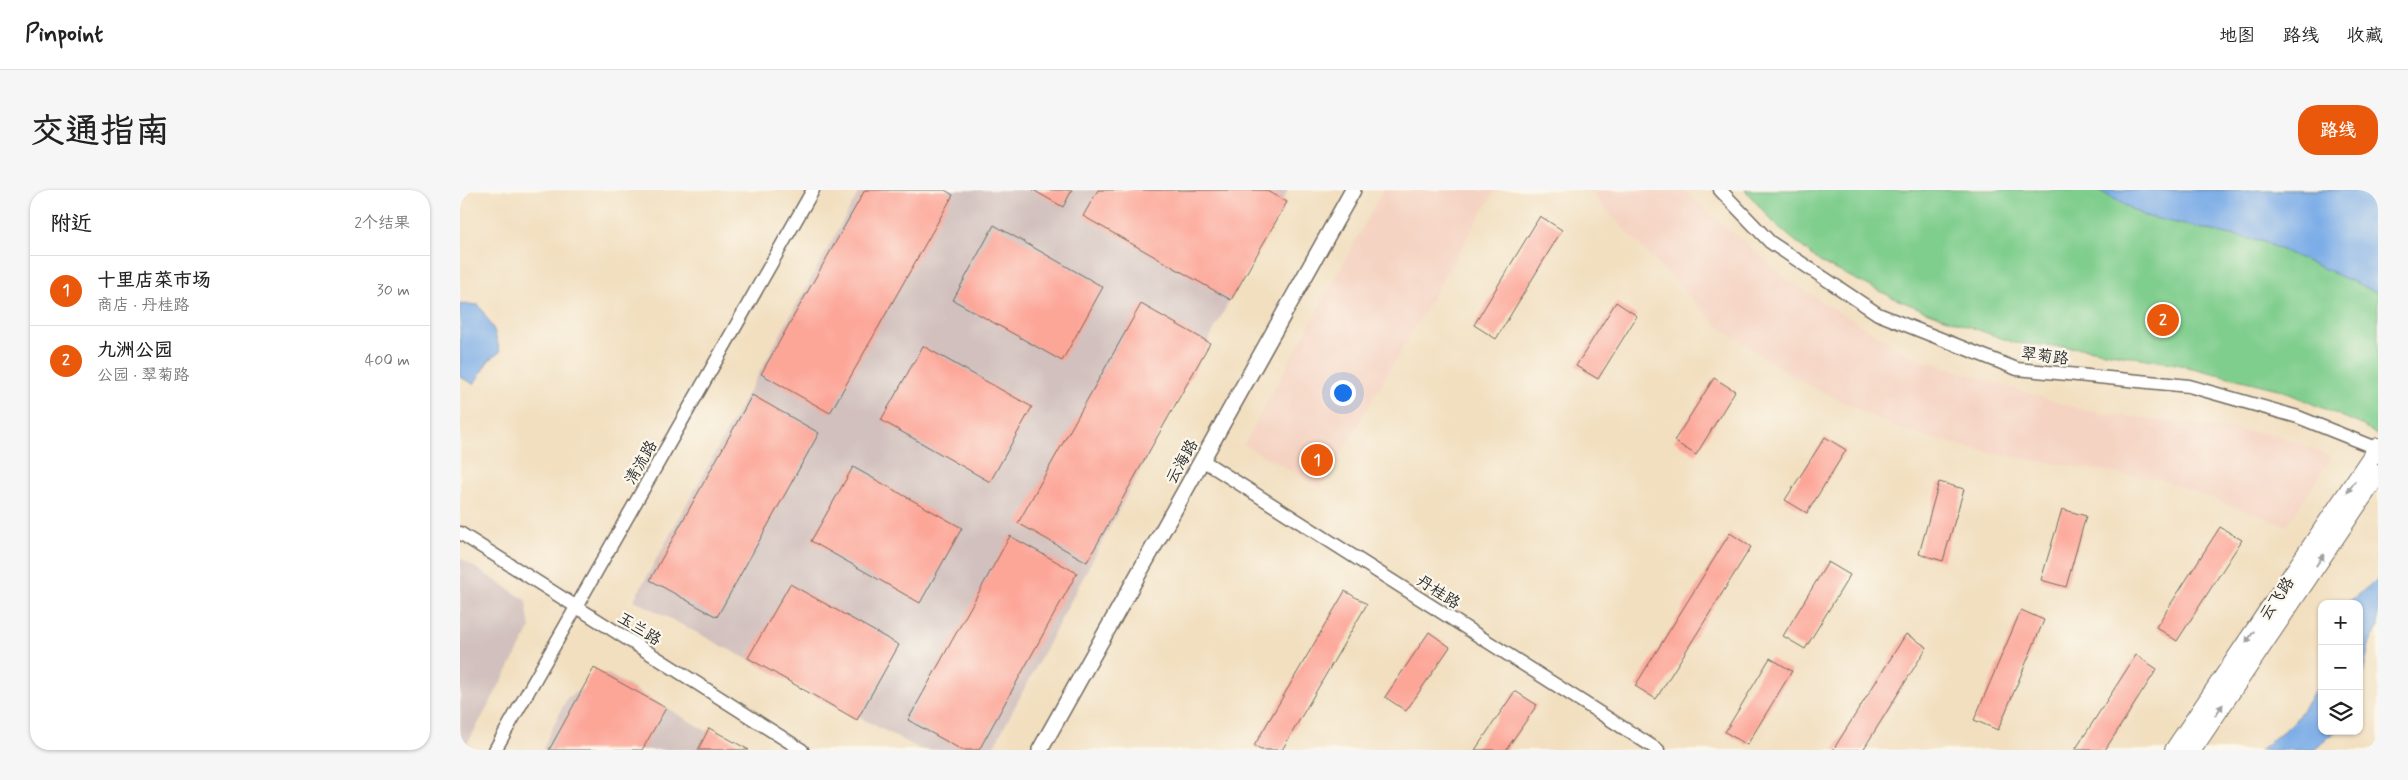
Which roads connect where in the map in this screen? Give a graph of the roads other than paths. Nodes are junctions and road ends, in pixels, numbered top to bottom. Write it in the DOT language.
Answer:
graph roads {
  1 [pos="813,190"];
  2 [pos="1353,190"];
  3 [pos="1720,190"];
  4 [pos="2378,448"];
  5 [pos="1202,460"];
  6 [pos="2378,474"];
  7 [pos="460,533"];
  8 [pos="576,608"];
  9 [pos="495,750"];
  10 [pos="802,750"];
  11 [pos="1040,750"];
  12 [pos="1658,750"];
  13 [pos="2174,750"];
  14 [pos="2192,750"];
  1 -- 8 [label="street, 清流路"];
  2 -- 5 [label="street, 云海路"];
  3 -- 4 [label="street, 翠菊路"];
  4 -- 13 [label="main road, 云飞路, one-way"];
  5 -- 11 [label="street, 云海路"];
  5 -- 12 [label="street, 丹桂路"];
  14 -- 6 [label="main road, 云飞路, one-way"];
  7 -- 8 [label="street, 玉兰路"];
  8 -- 9 [label="street, 清流路"];
  8 -- 10 [label="street, 玉兰路"];
}
